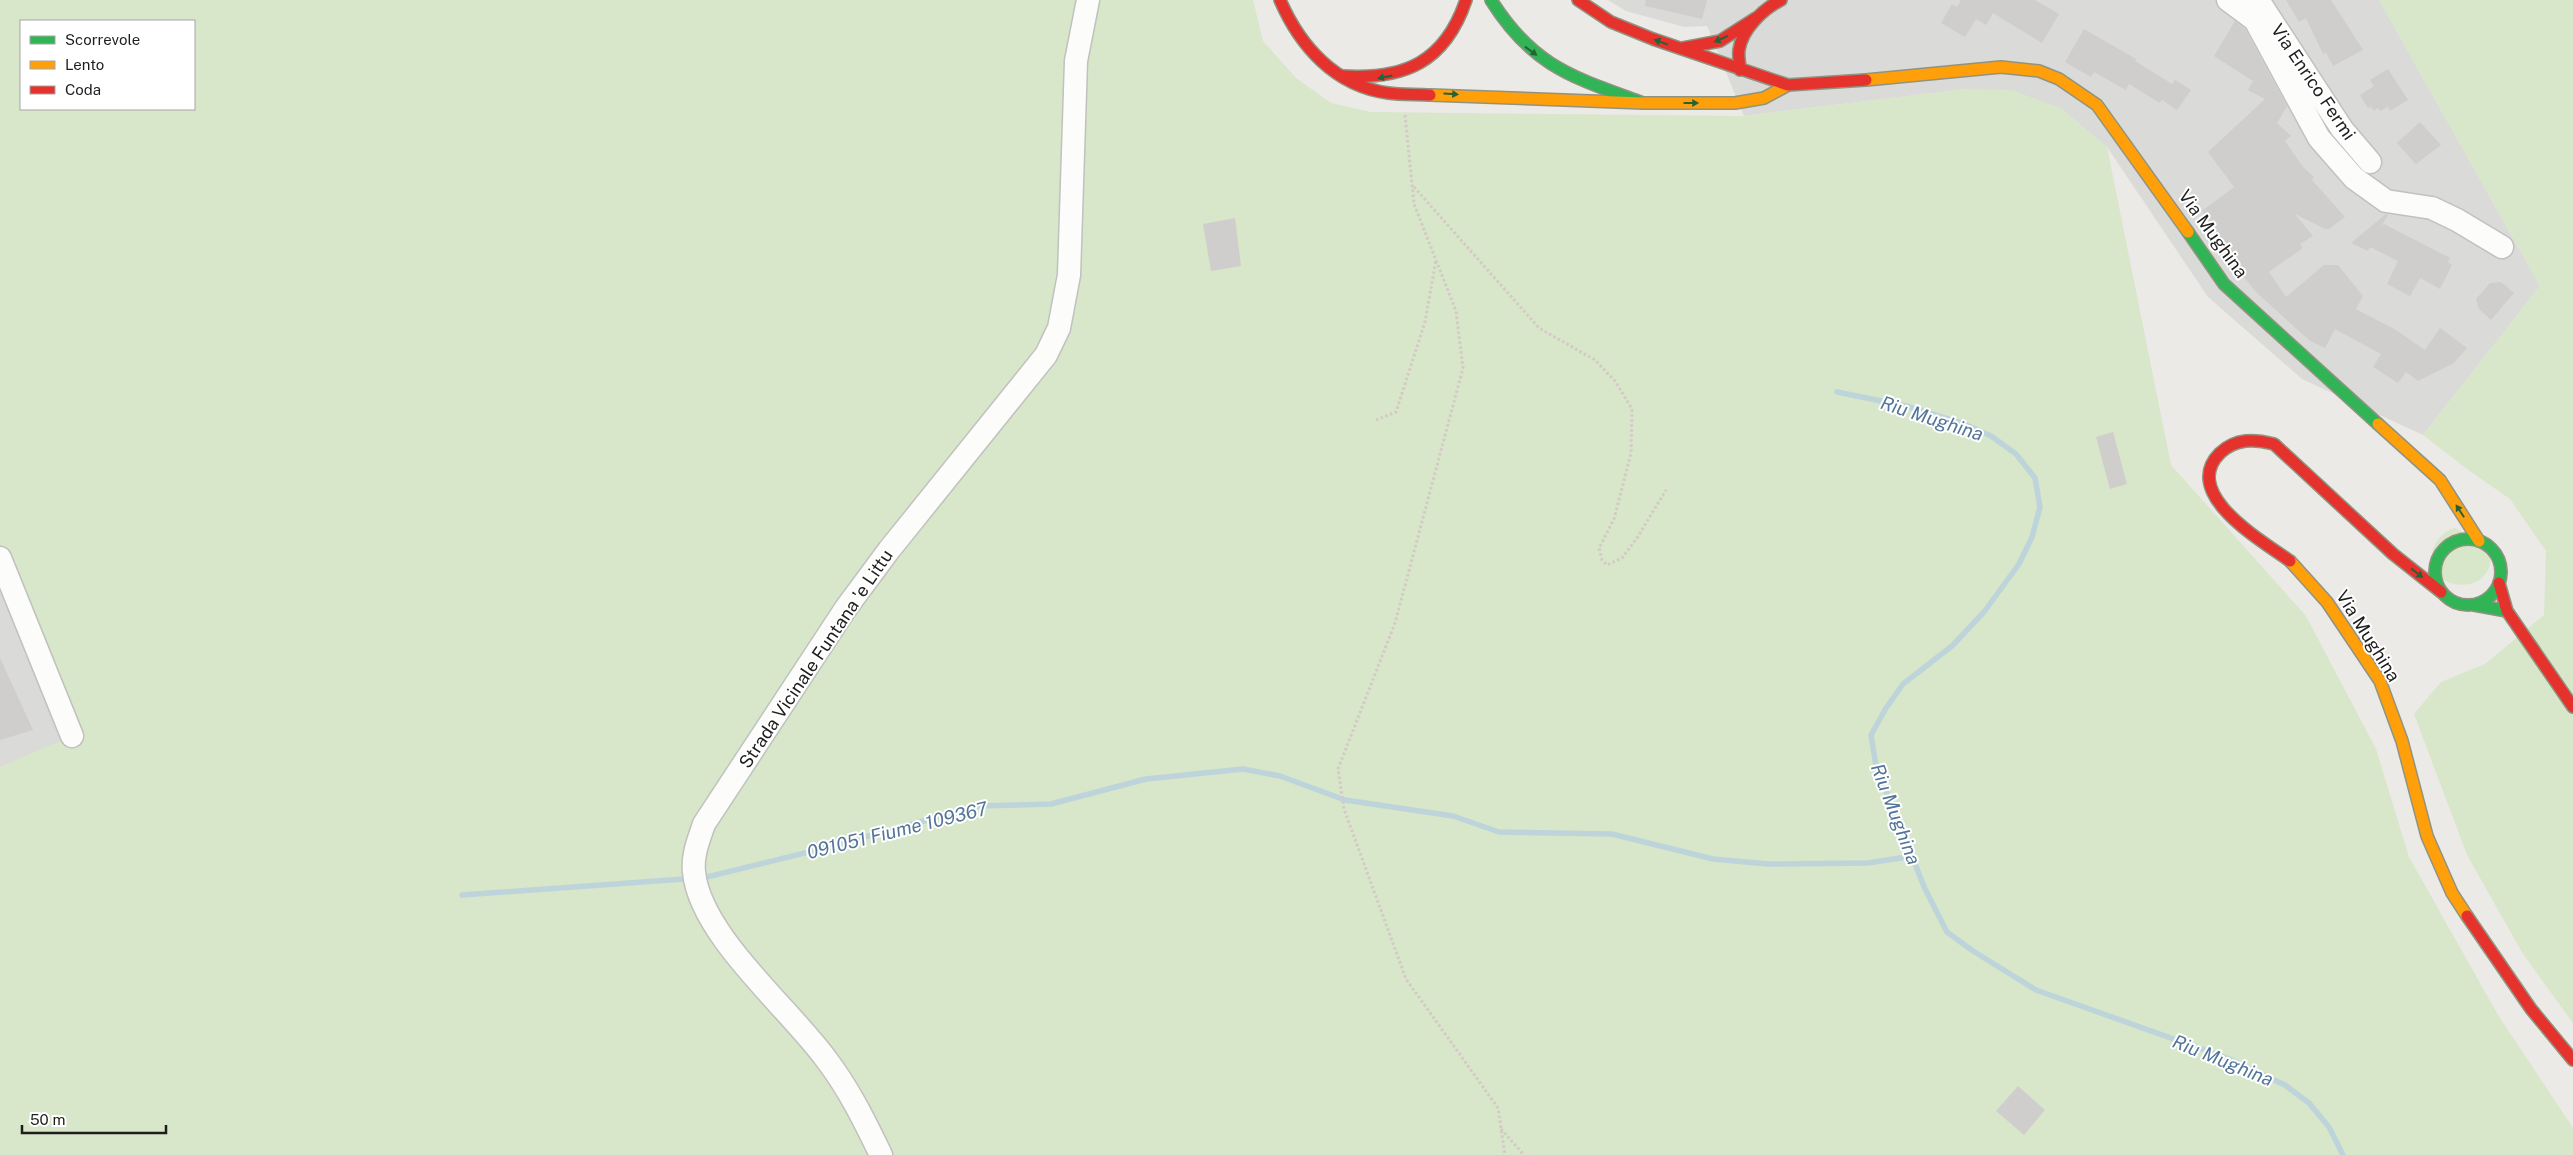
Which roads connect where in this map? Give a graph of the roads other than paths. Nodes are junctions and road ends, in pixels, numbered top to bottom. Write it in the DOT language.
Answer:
graph roads {
  1 [pos="1088,0"];
  2 [pos="1280,0"];
  3 [pos="1466,0"];
  4 [pos="1491,0"];
  5 [pos="1578,0"];
  6 [pos="1781,0"];
  7 [pos="2228,0"];
  8 [pos="2258,0"];
  9 [pos="1756,18"];
  10 [pos="1681,49"];
  11 [pos="1740,70"];
  12 [pos="1342,76"];
  13 [pos="1788,85"];
  14 [pos="1642,103"];
  15 [pos="2370,162"];
  16 [pos="2502,248"];
  17 [pos="2440,480"];
  18 [pos="2444,508"];
  19 [pos="2479,541"];
  20 [pos="2393,554"];
  21 [pos="0,558"];
  22 [pos="2428,560"];
  23 [pos="2499,583"];
  24 [pos="2441,592"];
  25 [pos="2474,605"];
  26 [pos="2507,611"];
  27 [pos="2573,707"];
  28 [pos="72,736"];
  29 [pos="2573,1060"];
  30 [pos="881,1155"];
  1 -- 30 [label="street, Strada Vicinale Funtana 'e Littu"];
  2 -- 12 [label="main road"];
  3 -- 12 [label="main road, one-way"];
  4 -- 14 [label="main road, one-way"];
  10 -- 5 [label="main road, one-way"];
  6 -- 9 [label="main road"];
  7 -- 16 [label="street"];
  8 -- 15 [label="street, Via Enrico Fermi"];
  9 -- 10 [label="main road, one-way"];
  9 -- 11 [label="main road"];
  10 -- 11 [label="main road"];
  11 -- 13 [label="main road"];
  12 -- 14 [label="main road, one-way"];
  14 -- 13 [label="main road, one-way"];
  13 -- 17 [label="main road, Via Mughina"];
  17 -- 18 [label="main road"];
  19 -- 17 [label="main road, Via Mughina, one-way"];
  19 -- 22 [label="main road"];
  19 -- 23 [label="main road"];
  20 -- 22 [label="main road"];
  20 -- 24 [label="main road, Via Mughina, one-way"];
  20 -- 29 [label="main road, Via Mughina"];
  21 -- 28 [label="street"];
  22 -- 24 [label="main road"];
  23 -- 25 [label="main road"];
  23 -- 26 [label="main road"];
  24 -- 25 [label="main road"];
  25 -- 26 [label="main road"];
  26 -- 27 [label="main road"];
}
